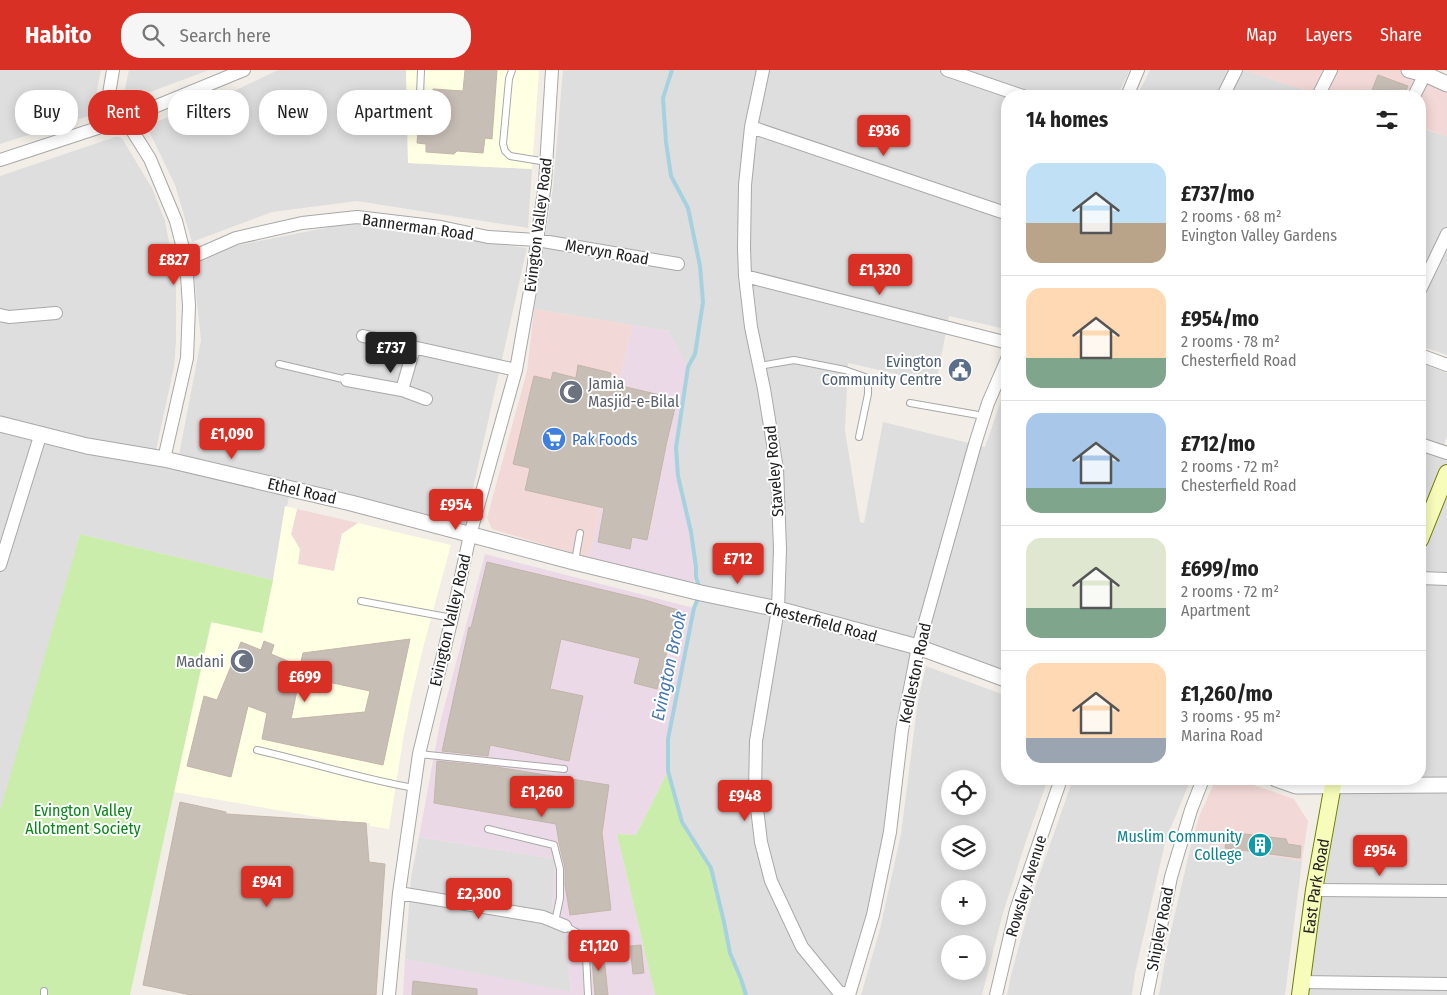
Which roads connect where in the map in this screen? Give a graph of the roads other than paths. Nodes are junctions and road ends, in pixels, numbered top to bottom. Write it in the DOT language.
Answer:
graph roads {
  1 [pos="113,70"];
  2 [pos="244,70"];
  3 [pos="421,70"];
  4 [pos="512,70"];
  5 [pos="552,70"];
  6 [pos="763,70"];
  7 [pos="947,70"];
  8 [pos="1138,70"];
  9 [pos="1236,70"];
  10 [pos="1330,70"];
  11 [pos="1409,70"];
  12 [pos="1426,72"];
  13 [pos="1447,84"];
  14 [pos="110,90"];
  15 [pos="420,90"];
  16 [pos="1006,90"];
  17 [pos="1129,90"];
  18 [pos="1227,90"];
  19 [pos="1321,90"];
  20 [pos="1417,90"];
  21 [pos="158,105"];
  22 [pos="751,126"];
  23 [pos="88,131"];
  24 [pos="130,135"];
  25 [pos="0,160"];
  26 [pos="547,162"];
  27 [pos="1001,212"];
  28 [pos="1447,234"];
  29 [pos="537,240"];
  30 [pos="186,260"];
  31 [pos="678,264"];
  32 [pos="746,276"];
  33 [pos="1426,278"];
  34 [pos="56,313"];
  35 [pos="0,315"];
  36 [pos="363,336"];
  37 [pos="1001,341"];
  38 [pos="414,348"];
  39 [pos="1426,357"];
  40 [pos="279,364"];
  41 [pos="1447,365"];
  42 [pos="759,366"];
  43 [pos="516,370"];
  44 [pos="1001,374"];
  45 [pos="347,380"];
  46 [pos="402,390"];
  47 [pos="426,399"];
  48 [pos="910,403"];
  49 [pos="984,416"];
  50 [pos="0,424"];
  51 [pos="41,433"];
  52 [pos="859,437"];
  53 [pos="1426,446"];
  54 [pos="1447,453"];
  55 [pos="164,459"];
  56 [pos="1447,473"];
  57 [pos="1426,524"];
  58 [pos="463,533"];
  59 [pos="580,533"];
  60 [pos="574,562"];
  61 [pos="0,565"];
  62 [pos="1426,578"];
  63 [pos="1447,579"];
  64 [pos="362,601"];
  65 [pos="778,609"];
  66 [pos="452,618"];
  67 [pos="918,648"];
  68 [pos="1001,678"];
  69 [pos="257,750"];
  70 [pos="419,754"];
  71 [pos="564,769"];
  72 [pos="1426,784"];
  73 [pos="1059,785"];
  74 [pos="1201,785"];
  75 [pos="1332,785"];
  76 [pos="1447,785"];
  77 [pos="414,788"];
  78 [pos="488,829"];
  79 [pos="1314,890"];
  80 [pos="1447,891"];
  81 [pos="399,893"];
  82 [pos="560,924"];
  83 [pos="1447,984"];
  84 [pos="1300,989"];
  85 [pos="389,995"];
  86 [pos="588,995"];
  87 [pos="848,995"];
  88 [pos="996,995"];
  89 [pos="1147,995"];
  1 -- 14 [label="street"];
  2 -- 21 [label="street"];
  3 -- 15 [label="lane"];
  4 -- 26 [label="lane"];
  5 -- 26 [label="street, Evington Valley Road"];
  6 -- 22 [label="street, Staveley Road"];
  7 -- 16 [label="street"];
  8 -- 17 [label="street"];
  9 -- 18 [label="street"];
  10 -- 19 [label="street"];
  11 -- 12 [label="street"];
  12 -- 13 [label="street"];
  12 -- 20 [label="street"];
  22 -- 27 [label="street"];
  22 -- 32 [label="street, Staveley Road"];
  23 -- 25 [label="street"];
  24 -- 30 [label="street"];
  26 -- 29 [label="street, Evington Valley Road"];
  28 -- 33 [label="street"];
  29 -- 30 [label="street, Bannerman Road"];
  29 -- 31 [label="street, Mervyn Road"];
  29 -- 43 [label="street, Evington Valley Road"];
  30 -- 55 [label="street"];
  32 -- 37 [label="street"];
  32 -- 42 [label="street, Staveley Road"];
  34 -- 35 [label="street"];
  36 -- 38 [label="street"];
  38 -- 43 [label="street"];
  38 -- 46 [label="street"];
  39 -- 41 [label="street"];
  40 -- 45 [label="lane"];
  42 -- 52 [label="lane"];
  42 -- 65 [label="street, Staveley Road"];
  43 -- 58 [label="street, Evington Valley Road"];
  44 -- 49 [label="street, Kedleston Road"];
  45 -- 46 [label="street"];
  46 -- 47 [label="street"];
  48 -- 49 [label="lane"];
  49 -- 67 [label="street, Kedleston Road"];
  50 -- 51 [label="street, Ethel Road"];
  51 -- 55 [label="street, Ethel Road"];
  51 -- 61 [label="street"];
  53 -- 54 [label="street"];
  55 -- 58 [label="street, Ethel Road"];
  56 -- 57 [label="main road"];
  58 -- 60 [label="street, Chesterfield Road"];
  58 -- 66 [label="street, Evington Valley Road"];
  59 -- 60 [label="lane"];
  60 -- 65 [label="street, Chesterfield Road"];
  62 -- 63 [label="street"];
  64 -- 66 [label="lane"];
  65 -- 67 [label="street, Chesterfield Road"];
  65 -- 87 [label="street, Staveley Road"];
  66 -- 70 [label="street, Evington Valley Road"];
  67 -- 68 [label="street, Chesterfield Road"];
  67 -- 87 [label="street, Kedleston Road"];
  69 -- 77 [label="lane"];
  70 -- 71 [label="lane"];
  70 -- 77 [label="street, Evington Valley Road"];
  72 -- 76 [label="street"];
  73 -- 88 [label="street, Rowsley Avenue"];
  74 -- 89 [label="street, Shipley Road"];
  75 -- 79 [label="main road, East Park Road"];
  77 -- 81 [label="street, Evington Valley Road"];
  78 -- 82 [label="lane"];
  79 -- 80 [label="street"];
  79 -- 84 [label="main road, East Park Road"];
  81 -- 82 [label="street"];
  81 -- 85 [label="street, Evington Valley Road"];
  82 -- 86 [label="lane"];
  83 -- 84 [label="street"];
}
